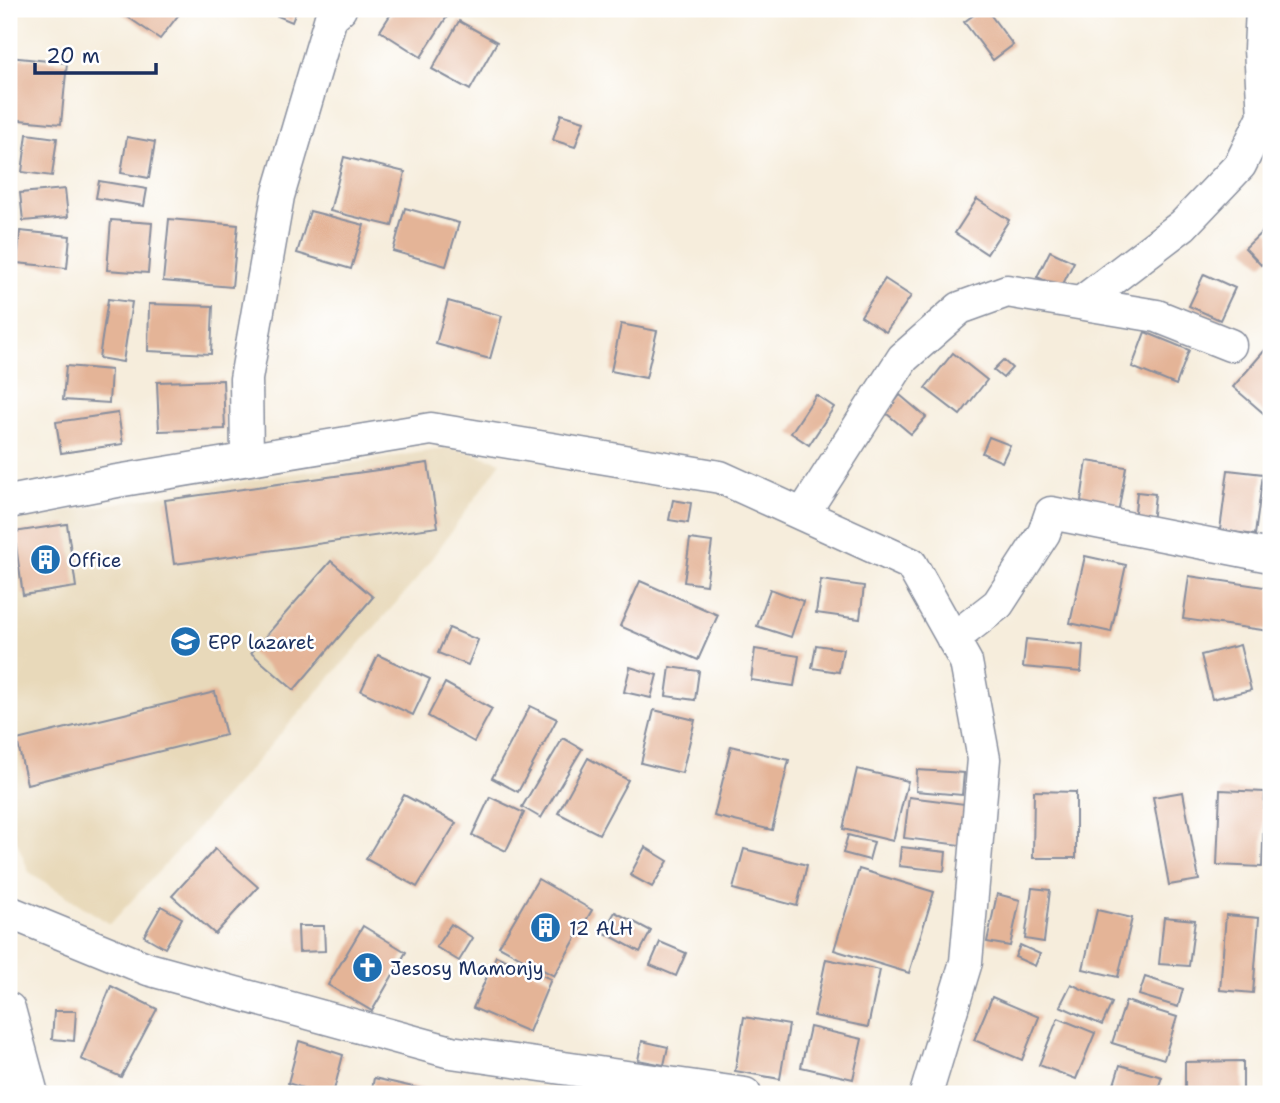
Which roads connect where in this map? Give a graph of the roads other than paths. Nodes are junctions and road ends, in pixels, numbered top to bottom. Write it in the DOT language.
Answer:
graph roads {
  1 [pos="340,9"];
  2 [pos="1262,9"];
  3 [pos="1082,302"];
  4 [pos="1230,345"];
  5 [pos="247,459"];
  6 [pos="9,502"];
  7 [pos="803,514"];
  8 [pos="1270,556"];
  9 [pos="953,639"];
  10 [pos="9,912"];
  11 [pos="9,1009"];
  12 [pos="32,1094"];
  13 [pos="745,1094"];
  14 [pos="926,1094"];
  1 -- 5 [label="street"];
  2 -- 3 [label="street"];
  3 -- 4 [label="street"];
  3 -- 7 [label="street"];
  5 -- 6 [label="street"];
  5 -- 7 [label="street"];
  7 -- 9 [label="street"];
  8 -- 9 [label="street"];
  9 -- 14 [label="street"];
  10 -- 13 [label="street"];
  11 -- 12 [label="street"];
}
